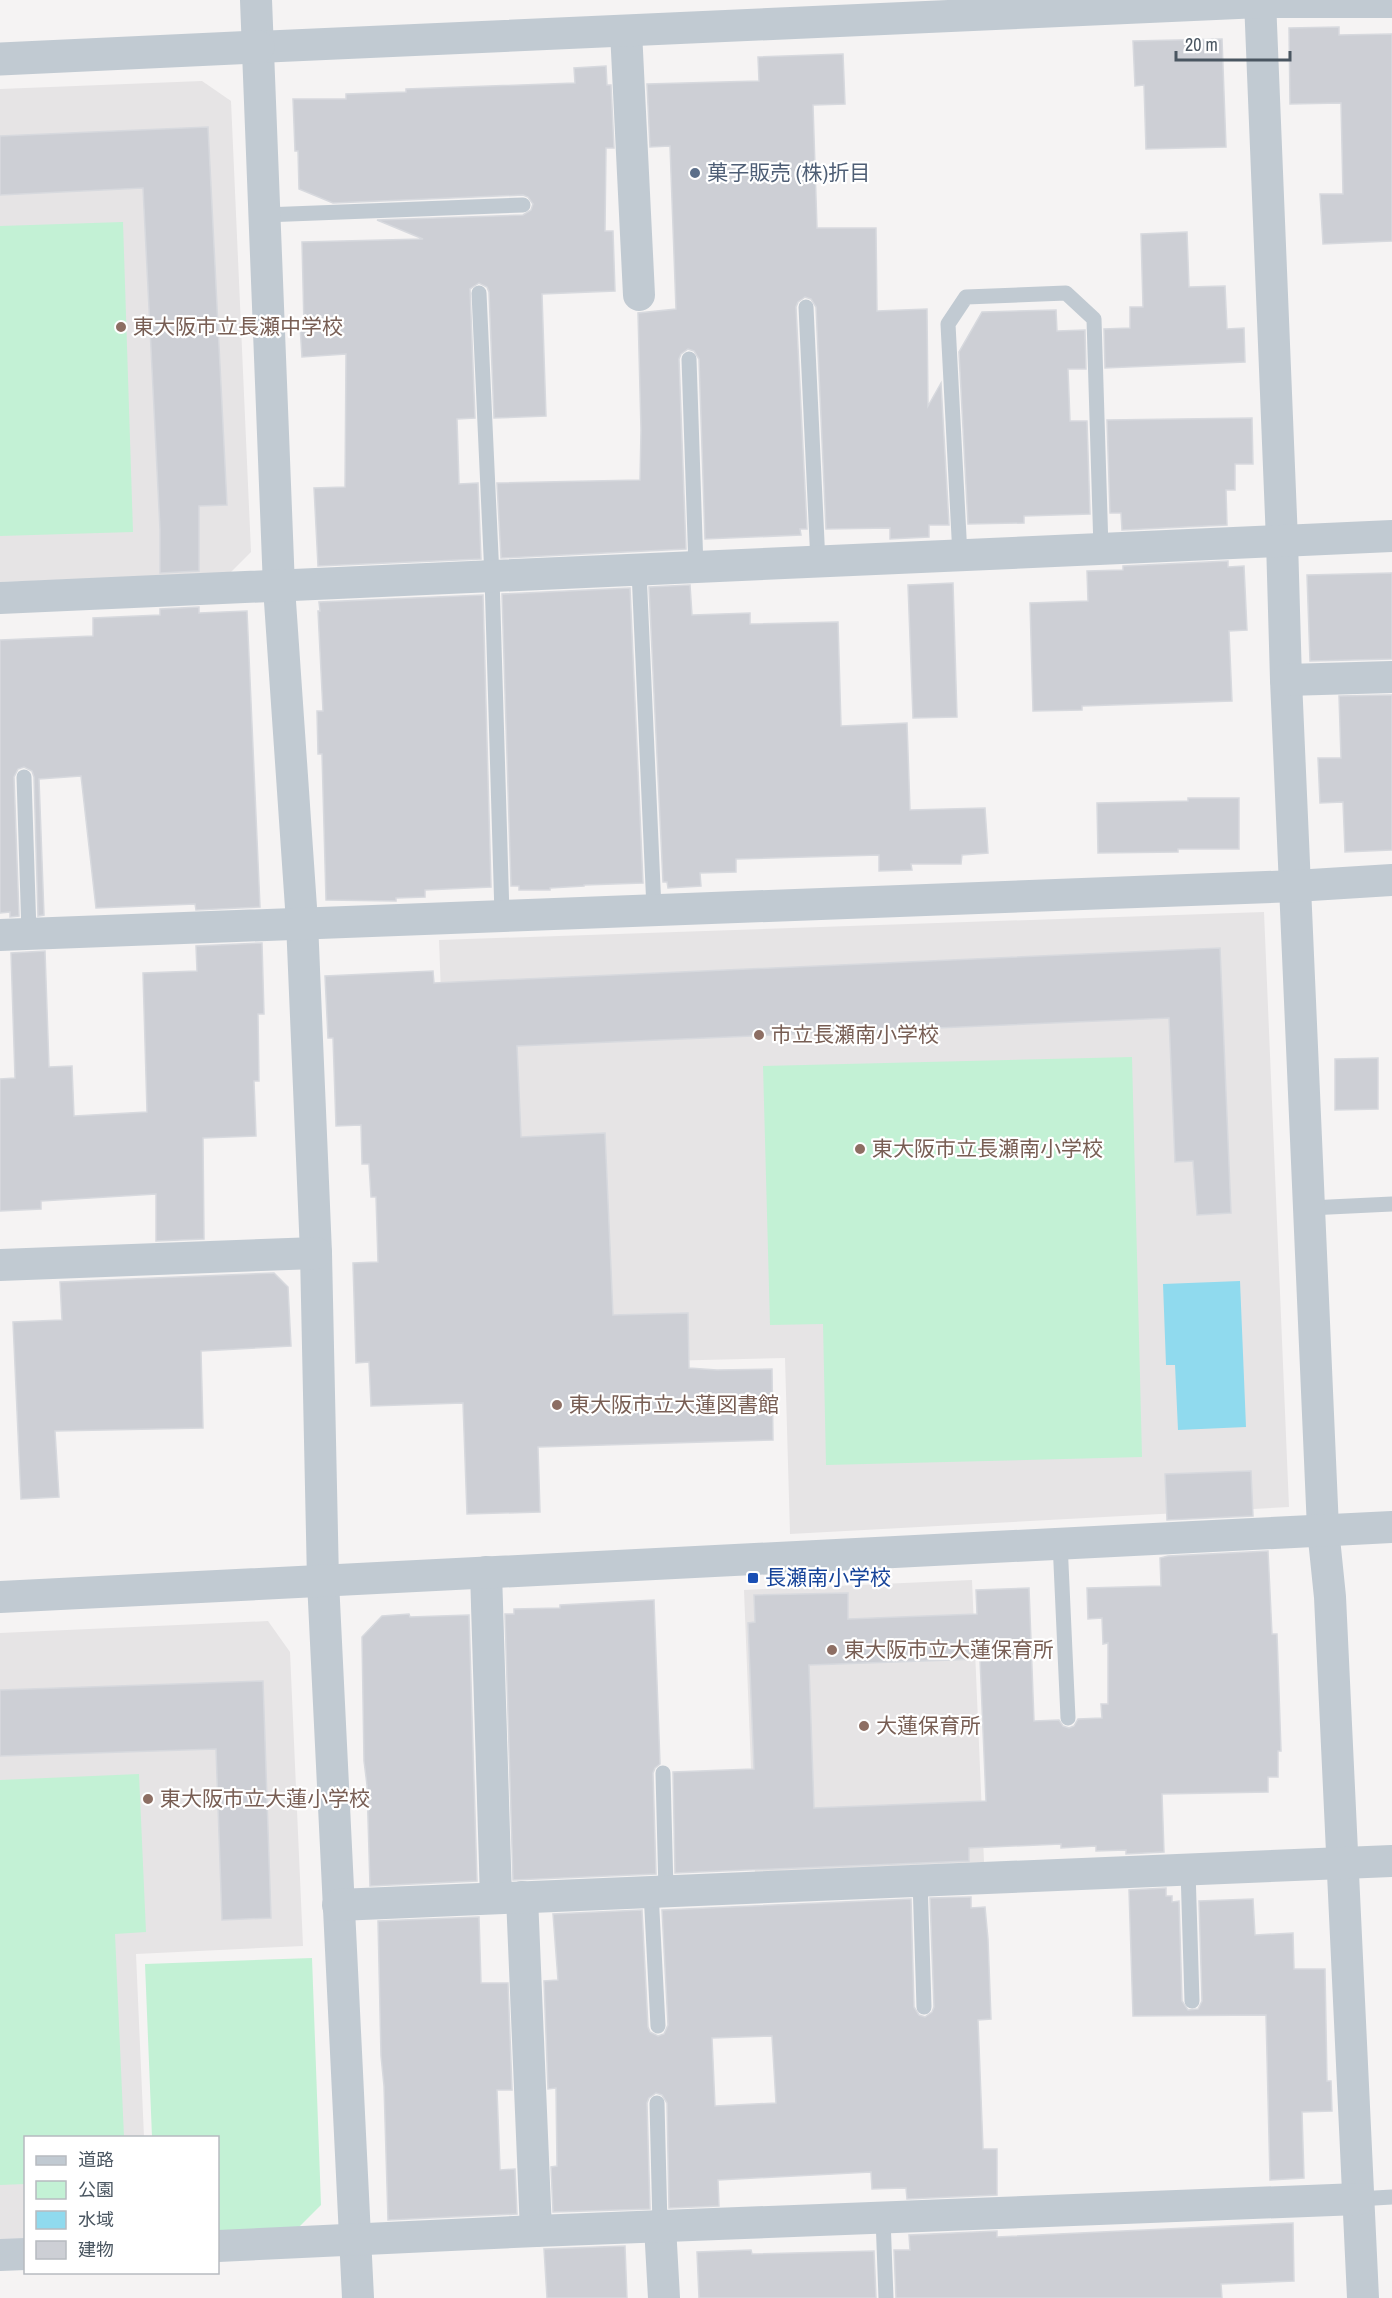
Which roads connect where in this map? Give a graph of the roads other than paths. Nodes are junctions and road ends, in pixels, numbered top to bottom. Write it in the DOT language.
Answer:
graph roads {
  1 [pos="256,0"];
  2 [pos="1260,1"];
  3 [pos="1392,2"];
  4 [pos="626,31"];
  5 [pos="258,48"];
  6 [pos="0,59"];
  7 [pos="523,205"];
  8 [pos="264,215"];
  9 [pos="479,293"];
  10 [pos="639,295"];
  11 [pos="806,307"];
  12 [pos="689,359"];
  13 [pos="1392,536"];
  14 [pos="1282,541"];
  15 [pos="1101,549"];
  16 [pos="960,556"];
  17 [pos="818,563"];
  18 [pos="696,568"];
  19 [pos="639,571"];
  20 [pos="492,577"];
  21 [pos="279,587"];
  22 [pos="0,598"];
  23 [pos="1392,677"];
  24 [pos="1286,680"];
  25 [pos="24,777"];
  26 [pos="1392,880"];
  27 [pos="1295,886"];
  28 [pos="654,909"];
  29 [pos="502,915"];
  30 [pos="302,922"];
  31 [pos="14,934"];
  32 [pos="1392,1204"];
  33 [pos="1309,1208"];
  34 [pos="316,1253"];
  35 [pos="0,1265"];
  36 [pos="1392,1527"];
  37 [pos="1323,1529"];
  38 [pos="1060,1542"];
  39 [pos="486,1572"];
  40 [pos="323,1581"];
  41 [pos="0,1597"];
  42 [pos="1068,1718"];
  43 [pos="663,1773"];
  44 [pos="1392,1861"];
  45 [pos="1342,1863"];
  46 [pos="1188,1870"];
  47 [pos="920,1880"];
  48 [pos="659,1892"];
  49 [pos="509,1898"];
  50 [pos="338,1905"];
  51 [pos="1192,2001"];
  52 [pos="924,2007"];
  53 [pos="658,2026"];
  54 [pos="657,2103"];
  55 [pos="1392,2197"];
  56 [pos="1358,2199"];
  57 [pos="883,2218"];
  58 [pos="660,2226"];
  59 [pos="536,2231"];
  60 [pos="354,2240"];
  61 [pos="219,2246"];
  62 [pos="24,2254"];
  63 [pos="0,2255"];
  64 [pos="358,2298"];
  65 [pos="664,2298"];
  66 [pos="886,2298"];
  67 [pos="1363,2298"];
  1 -- 5 [label="street"];
  2 -- 3 [label="street"];
  2 -- 4 [label="street"];
  2 -- 14 [label="street"];
  4 -- 5 [label="street"];
  4 -- 10 [label="street"];
  5 -- 6 [label="street"];
  5 -- 8 [label="street"];
  7 -- 8 [label="lane"];
  8 -- 21 [label="street"];
  9 -- 20 [label="lane"];
  11 -- 17 [label="lane"];
  12 -- 18 [label="lane"];
  13 -- 14 [label="street"];
  14 -- 15 [label="street"];
  14 -- 24 [label="street"];
  15 -- 16 [label="street"];
  15 -- 16 [label="lane"];
  16 -- 17 [label="street"];
  17 -- 18 [label="street"];
  18 -- 19 [label="street"];
  19 -- 20 [label="street"];
  19 -- 28 [label="lane"];
  20 -- 21 [label="street"];
  20 -- 29 [label="lane"];
  21 -- 22 [label="street"];
  21 -- 30 [label="street"];
  23 -- 24 [label="street"];
  24 -- 27 [label="street"];
  25 -- 31 [label="lane"];
  26 -- 27 [label="street"];
  27 -- 28 [label="street"];
  27 -- 33 [label="street"];
  28 -- 29 [label="street"];
  29 -- 30 [label="street"];
  30 -- 31 [label="street"];
  30 -- 34 [label="street"];
  32 -- 33 [label="lane"];
  33 -- 37 [label="street"];
  34 -- 35 [label="street"];
  34 -- 40 [label="street"];
  36 -- 37 [label="street"];
  37 -- 38 [label="street"];
  37 -- 45 [label="street"];
  38 -- 39 [label="street"];
  38 -- 42 [label="lane"];
  39 -- 40 [label="street"];
  39 -- 49 [label="street"];
  40 -- 41 [label="street"];
  40 -- 50 [label="street"];
  43 -- 48 [label="lane"];
  44 -- 45 [label="street"];
  45 -- 46 [label="street"];
  45 -- 56 [label="street"];
  46 -- 47 [label="street"];
  46 -- 51 [label="lane"];
  47 -- 48 [label="street"];
  47 -- 52 [label="lane"];
  48 -- 49 [label="street"];
  48 -- 53 [label="lane"];
  49 -- 50 [label="street"];
  49 -- 59 [label="street"];
  50 -- 60 [label="street"];
  54 -- 58 [label="lane"];
  55 -- 56 [label="lane"];
  56 -- 57 [label="street"];
  56 -- 67 [label="street"];
  57 -- 58 [label="street"];
  57 -- 66 [label="lane"];
  58 -- 59 [label="street"];
  58 -- 65 [label="street"];
  59 -- 60 [label="street"];
  60 -- 61 [label="street"];
  60 -- 64 [label="street"];
  62 -- 63 [label="street"];
}
